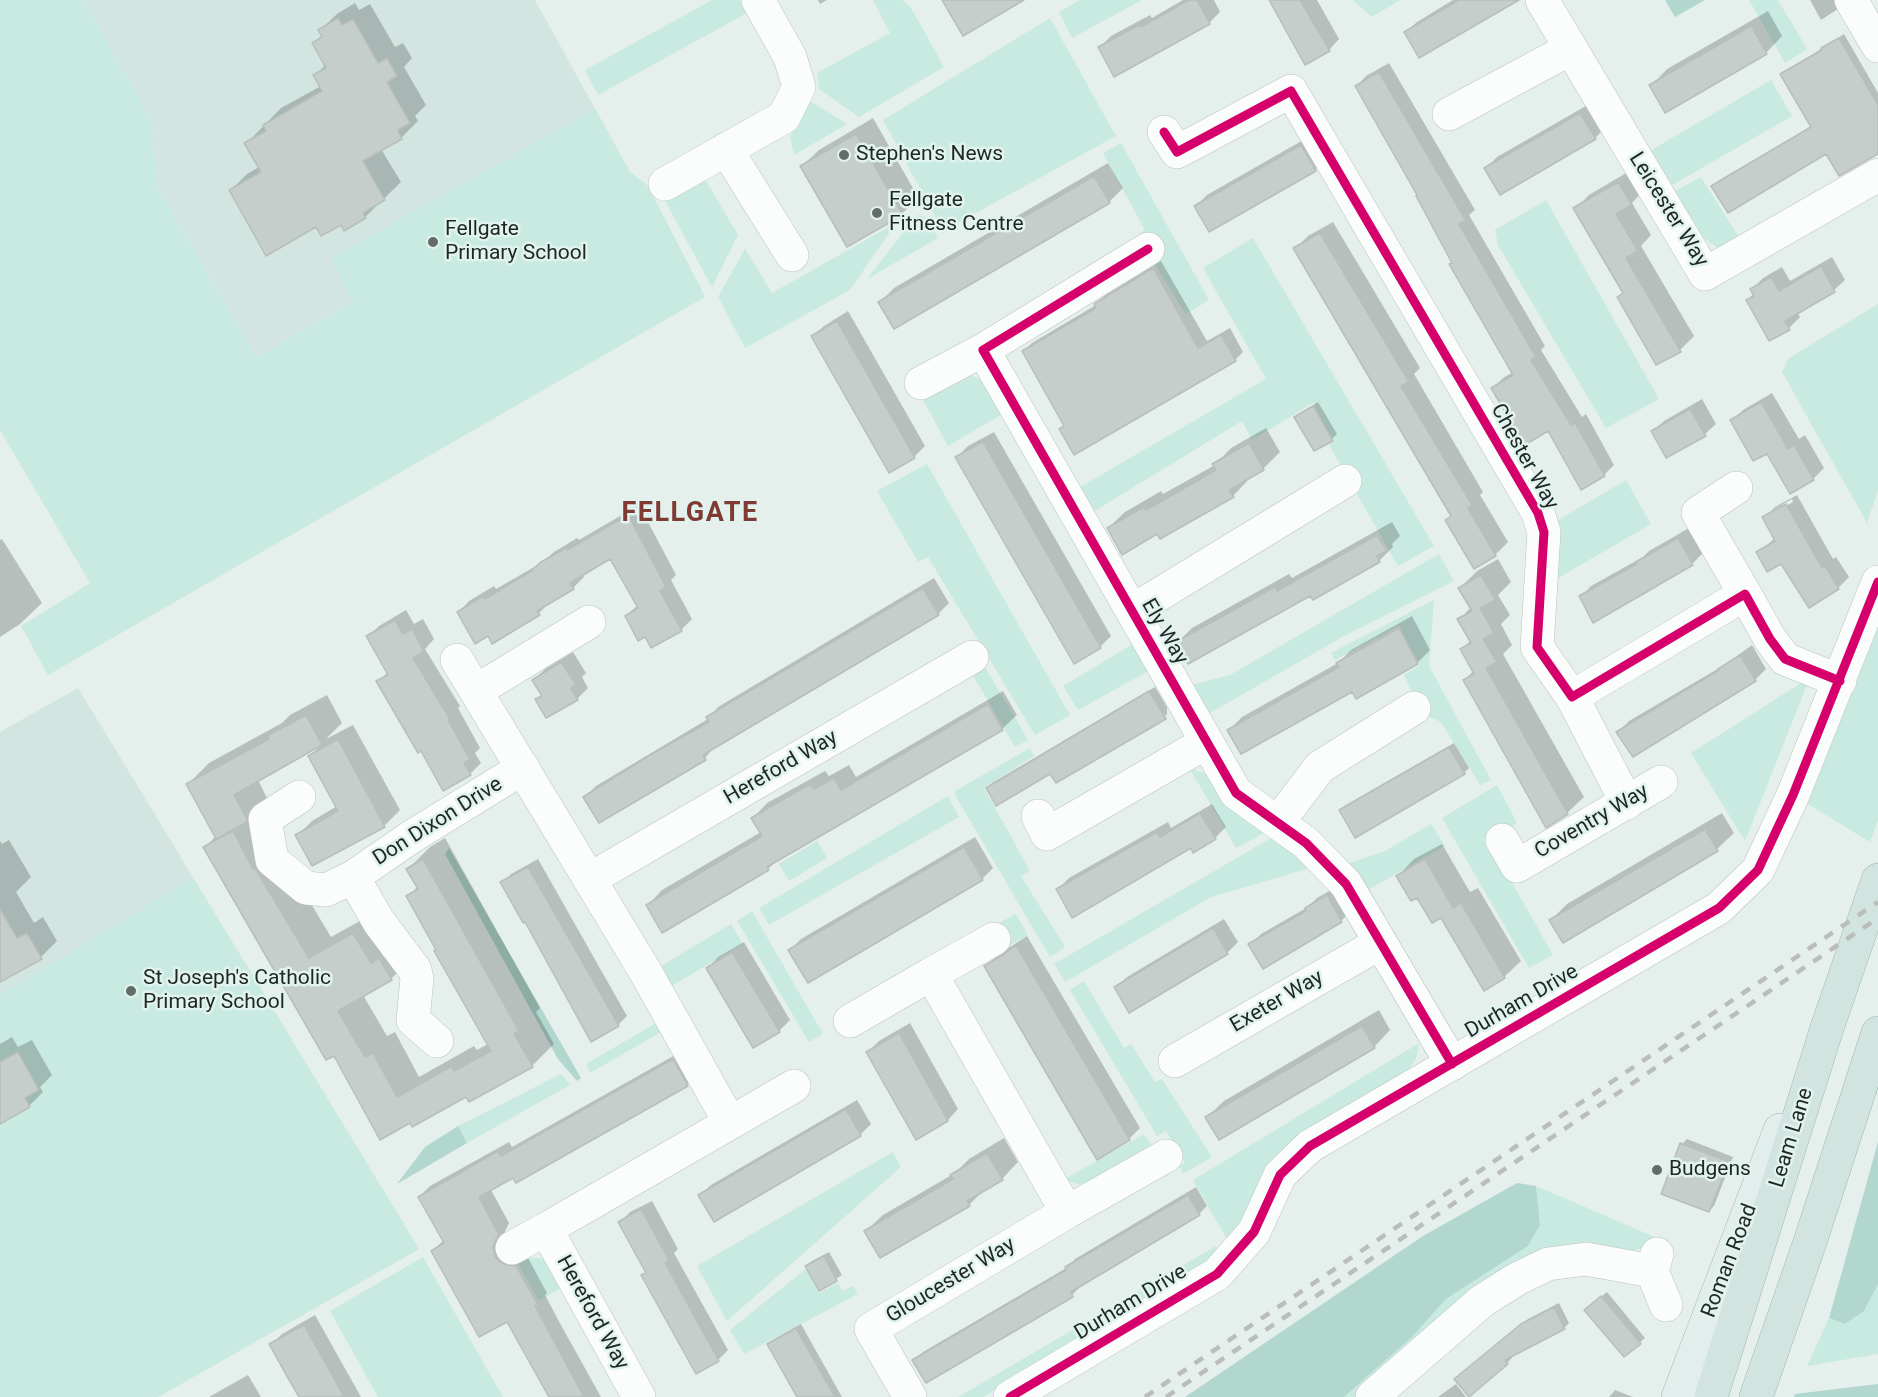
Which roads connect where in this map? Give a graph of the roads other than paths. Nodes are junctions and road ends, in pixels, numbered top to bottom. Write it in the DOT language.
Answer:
graph roads {
  1 [pos="758,0"];
  2 [pos="1542,0"];
  3 [pos="1851,0"];
  4 [pos="1878,46"];
  5 [pos="1570,49"];
  6 [pos="1449,114"];
  7 [pos="1164,132"];
  8 [pos="726,149"];
  9 [pos="1875,183"];
  10 [pos="665,184"];
  11 [pos="1148,249"];
  12 [pos="792,255"];
  13 [pos="982,350"];
  14 [pos="921,383"];
  15 [pos="1345,481"];
  16 [pos="1736,488"];
  17 [pos="1878,582"];
  18 [pos="1745,594"];
  19 [pos="1132,611"];
  20 [pos="589,622"];
  21 [pos="972,657"];
  22 [pos="457,660"];
  23 [pos="1839,681"];
  24 [pos="476,691"];
  25 [pos="1572,698"];
  26 [pos="1414,708"];
  27 [pos="1207,742"];
  28 [pos="523,768"];
  29 [pos="1661,782"];
  30 [pos="300,797"];
  31 [pos="1627,803"];
  32 [pos="1038,816"];
  33 [pos="1278,822"];
  34 [pos="1502,840"];
  35 [pos="353,876"];
  36 [pos="591,879"];
  37 [pos="1878,880"];
  38 [pos="994,939"];
  39 [pos="1380,943"];
  40 [pos="931,974"];
  41 [pos="850,1021"];
  42 [pos="1827,1028"];
  43 [pos="1878,1033"];
  44 [pos="437,1041"];
  45 [pos="1175,1061"];
  46 [pos="1452,1064"];
  47 [pos="794,1086"];
  48 [pos="729,1123"];
  49 [pos="1166,1155"];
  50 [pos="1067,1212"];
  51 [pos="546,1228"];
  52 [pos="1810,1242"];
  53 [pos="512,1248"];
  54 [pos="1715,1302"];
  55 [pos="1666,1305"];
  56 [pos="1720,1366"];
  57 [pos="639,1397"];
  58 [pos="910,1397"];
  59 [pos="1010,1397"];
  60 [pos="1372,1397"];
  61 [pos="1678,1397"];
  62 [pos="1711,1397"];
  63 [pos="1756,1397"];
  64 [pos="1768,1397"];
  1 -- 8 [label="street"];
  2 -- 5 [label="street, Leicester Way"];
  3 -- 4 [label="street"];
  5 -- 6 [label="street"];
  5 -- 9 [label="street, Leicester Way"];
  7 -- 25 [label="street, Chester Way"];
  8 -- 10 [label="street"];
  8 -- 12 [label="street"];
  11 -- 13 [label="street"];
  13 -- 14 [label="street"];
  13 -- 19 [label="street, Ely Way"];
  15 -- 19 [label="street, Ely Way"];
  16 -- 18 [label="street"];
  17 -- 23 [label="street, Durham Drive"];
  18 -- 23 [label="street"];
  18 -- 25 [label="street"];
  19 -- 27 [label="street, Ely Way"];
  20 -- 24 [label="street"];
  21 -- 36 [label="street, Hereford Way"];
  22 -- 24 [label="street"];
  23 -- 46 [label="street, Durham Drive"];
  24 -- 28 [label="street"];
  25 -- 31 [label="street, Chester Way"];
  26 -- 33 [label="street"];
  27 -- 32 [label="street"];
  27 -- 33 [label="street, Ely Way"];
  28 -- 35 [label="street, Don Dixon Drive"];
  28 -- 36 [label="street"];
  29 -- 31 [label="street, Coventry Way"];
  30 -- 35 [label="street, Don Dixon Drive"];
  31 -- 34 [label="street, Coventry Way"];
  33 -- 39 [label="street, Ely Way"];
  35 -- 44 [label="street, Don Dixon Drive"];
  36 -- 48 [label="street"];
  37 -- 42 [label="highway, Leam Lane"];
  38 -- 40 [label="street"];
  39 -- 45 [label="street, Exeter Way"];
  39 -- 46 [label="street, Ely Way"];
  40 -- 41 [label="street"];
  40 -- 50 [label="street"];
  42 -- 54 [label="main road, Roman Road"];
  42 -- 56 [label="highway, Leam Lane"];
  43 -- 52 [label="highway"];
  46 -- 59 [label="street, Durham Drive"];
  47 -- 48 [label="street"];
  48 -- 51 [label="street"];
  49 -- 50 [label="street, Gloucester Way"];
  50 -- 58 [label="street, Gloucester Way"];
  51 -- 53 [label="street"];
  51 -- 57 [label="street, Hereford Way"];
  52 -- 63 [label="highway"];
  52 -- 64 [label="main road"];
  54 -- 56 [label="highway"];
  54 -- 61 [label="main road, Roman Road"];
  55 -- 60 [label="street"];
  56 -- 62 [label="highway, Leam Lane"];
}
